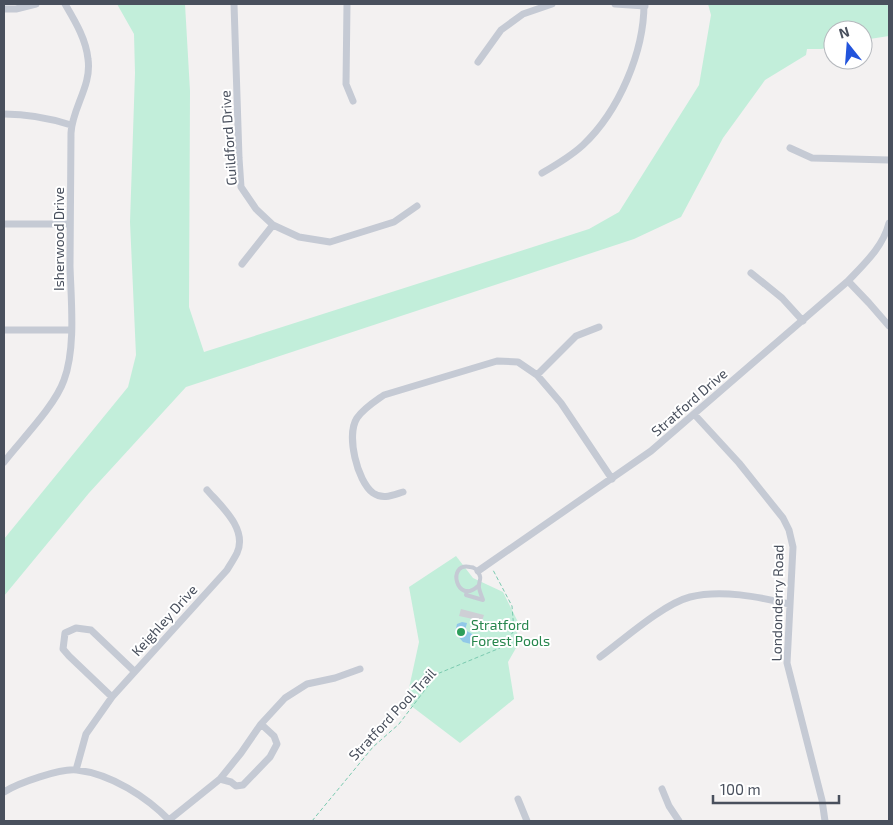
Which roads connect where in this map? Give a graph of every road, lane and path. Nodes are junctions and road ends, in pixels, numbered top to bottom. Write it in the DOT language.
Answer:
graph roads {
  1 [pos="36,4"];
  2 [pos="65,4"];
  3 [pos="234,4"];
  4 [pos="347,4"];
  5 [pos="552,4"];
  6 [pos="615,4"];
  7 [pos="644,5"];
  8 [pos="4,9"];
  9 [pos="478,62"];
  10 [pos="353,100"];
  11 [pos="4,114"];
  12 [pos="71,125"];
  13 [pos="790,148"];
  14 [pos="889,160"];
  15 [pos="542,173"];
  16 [pos="417,206"];
  17 [pos="889,223"];
  18 [pos="4,224"];
  19 [pos="70,224"];
  20 [pos="273,225"];
  21 [pos="242,264"];
  22 [pos="751,273"];
  23 [pos="848,281"];
  24 [pos="803,321"];
  25 [pos="889,326"];
  26 [pos="599,327"];
  27 [pos="4,330"];
  28 [pos="71,330"];
  29 [pos="537,375"];
  30 [pos="694,414"];
  31 [pos="4,462"];
  32 [pos="612,479"];
  33 [pos="207,490"];
  34 [pos="403,492"];
  35 [pos="489,563"];
  36 [pos="478,571"];
  37 [pos="478,586"];
  38 [pos="467,591"];
  39 [pos="789,604"];
  40 [pos="600,657"];
  41 [pos="360,669"];
  42 [pos="134,671"];
  43 [pos="112,697"];
  44 [pos="261,724"];
  45 [pos="76,770"];
  46 [pos="220,778"];
  47 [pos="662,789"];
  48 [pos="4,790"];
  49 [pos="518,799"];
  50 [pos="170,820"];
  51 [pos="312,821"];
  52 [pos="527,821"];
  53 [pos="679,821"];
  54 [pos="825,821"];
  1 -- 8 [label="street"];
  2 -- 12 [label="street, Isherwood Drive"];
  3 -- 20 [label="street, Guildford Drive"];
  4 -- 10 [label="street"];
  5 -- 9 [label="street"];
  6 -- 7 [label="street"];
  7 -- 15 [label="street"];
  11 -- 12 [label="street"];
  12 -- 19 [label="street, Isherwood Drive"];
  13 -- 14 [label="street"];
  16 -- 20 [label="street, Guildford Drive"];
  17 -- 23 [label="street, Stratford Drive"];
  18 -- 19 [label="street"];
  19 -- 28 [label="street, Isherwood Drive"];
  20 -- 21 [label="street"];
  22 -- 24 [label="street"];
  23 -- 24 [label="street, Stratford Drive"];
  23 -- 25 [label="street"];
  24 -- 30 [label="street, Stratford Drive"];
  26 -- 29 [label="street"];
  27 -- 28 [label="street"];
  28 -- 31 [label="street, Isherwood Drive"];
  29 -- 32 [label="street"];
  29 -- 34 [label="street"];
  30 -- 32 [label="street, Stratford Drive"];
  30 -- 39 [label="street, Londonderry Road"];
  32 -- 35 [label="street, Stratford Drive"];
  33 -- 42 [label="street, Keighley Drive"];
  35 -- 36 [label="street, Stratford Drive"];
  35 -- 51 [label="path, Stratford Pool Trail"];
  36 -- 37 [label="lane"];
  36 -- 38 [label="lane"];
  37 -- 38 [label="lane"];
  37 -- 38 [label="lane"];
  39 -- 40 [label="street"];
  39 -- 54 [label="street, Londonderry Road"];
  41 -- 44 [label="street"];
  42 -- 43 [label="street, Keighley Drive"];
  42 -- 43 [label="street"];
  43 -- 45 [label="street, Keighley Drive"];
  44 -- 46 [label="street"];
  44 -- 46 [label="street"];
  45 -- 48 [label="street"];
  45 -- 50 [label="street"];
  46 -- 50 [label="street"];
  47 -- 53 [label="street"];
  49 -- 52 [label="street"];
}
